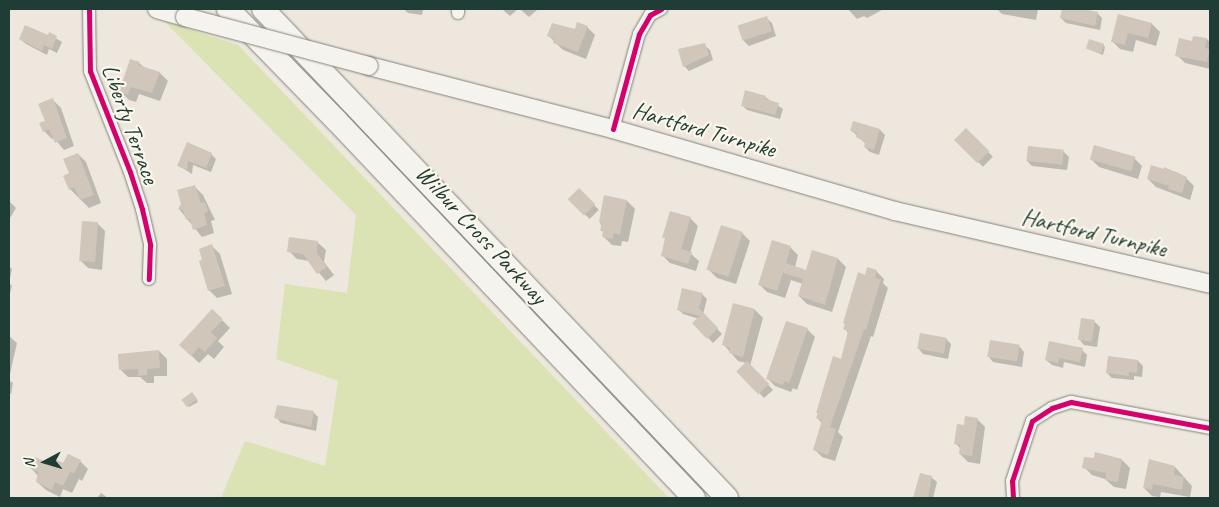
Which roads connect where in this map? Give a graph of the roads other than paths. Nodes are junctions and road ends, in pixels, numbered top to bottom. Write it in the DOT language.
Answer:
graph roads {
  1 [pos="89,9"];
  2 [pos="157,9"];
  3 [pos="228,9"];
  4 [pos="263,9"];
  5 [pos="270,9"];
  6 [pos="661,9"];
  7 [pos="283,29"];
  8 [pos="613,129"];
  9 [pos="149,279"];
  10 [pos="1210,284"];
  11 [pos="1210,428"];
  12 [pos="694,498"];
  13 [pos="727,498"];
  14 [pos="1013,498"];
  1 -- 9 [label="street, Liberty Terrace"];
  2 -- 8 [label="main road, Hartford Turnpike, bridge"];
  3 -- 12 [label="highway, Wilbur Cross Parkway"];
  4 -- 7 [label="highway, Wilbur Cross Parkway"];
  5 -- 7 [label="highway"];
  6 -- 8 [label="street"];
  7 -- 13 [label="highway, Wilbur Cross Parkway"];
  8 -- 10 [label="main road, Hartford Turnpike"];
  11 -- 14 [label="street"];
}
